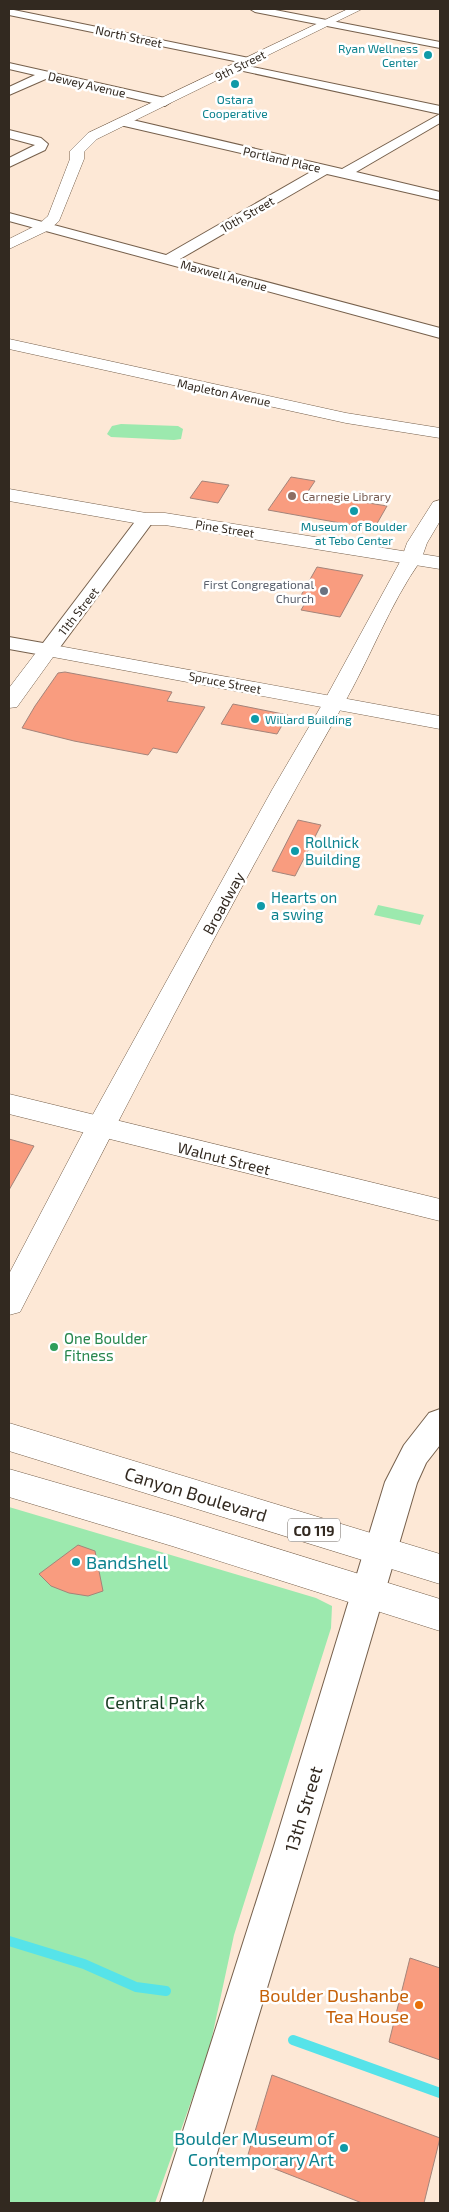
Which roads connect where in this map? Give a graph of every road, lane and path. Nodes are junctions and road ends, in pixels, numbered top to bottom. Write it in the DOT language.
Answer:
graph roads {
  1 [pos="255,9"];
  2 [pos="356,9"];
  3 [pos="9,12"];
  4 [pos="326,23"];
  5 [pos="440,45"];
  6 [pos="249,61"];
  7 [pos="9,66"];
  8 [pos="238,67"];
  9 [pos="46,75"];
  10 [pos="9,91"];
  11 [pos="165,102"];
  12 [pos="440,110"];
  13 [pos="440,118"];
  14 [pos="124,122"];
  15 [pos="9,134"];
  16 [pos="9,163"];
  17 [pos="326,169"];
  18 [pos="345,173"];
  19 [pos="440,196"];
  20 [pos="9,218"];
  21 [pos="44,227"];
  22 [pos="9,245"];
  23 [pos="167,260"];
  24 [pos="440,333"];
  25 [pos="9,344"];
  26 [pos="440,433"];
  27 [pos="9,495"];
  28 [pos="440,506"];
  29 [pos="146,519"];
  30 [pos="411,560"];
  31 [pos="440,563"];
  32 [pos="9,643"];
  33 [pos="48,650"];
  34 [pos="107,660"];
  35 [pos="14,695"];
  36 [pos="334,703"];
  37 [pos="440,723"];
  38 [pos="9,1104"];
  39 [pos="100,1127"];
  40 [pos="440,1210"];
  41 [pos="9,1303"];
  42 [pos="440,1422"];
  43 [pos="9,1437"];
  44 [pos="9,1483"];
  45 [pos="380,1552"];
  46 [pos="440,1569"];
  47 [pos="369,1593"];
  48 [pos="440,1615"];
  49 [pos="180,2203"];
  1 -- 4 [label="street"];
  2 -- 4 [label="street, 9th Street"];
  3 -- 6 [label="street, North Street"];
  4 -- 5 [label="street"];
  4 -- 6 [label="street, 9th Street"];
  6 -- 8 [label="street, 9th Street"];
  7 -- 9 [label="street, Dewey Avenue"];
  8 -- 11 [label="street, 9th Street"];
  8 -- 12 [label="street"];
  9 -- 10 [label="street"];
  9 -- 11 [label="street, Dewey Avenue"];
  11 -- 14 [label="street, 9th Street"];
  13 -- 18 [label="street"];
  14 -- 17 [label="street, Portland Place"];
  14 -- 21 [label="street, 9th Street"];
  15 -- 16 [label="street"];
  17 -- 18 [label="street, Portland Place"];
  17 -- 23 [label="street, 10th Street"];
  18 -- 19 [label="street, Portland Place"];
  20 -- 21 [label="street, Maxwell Avenue"];
  21 -- 22 [label="street, 9th Street"];
  21 -- 23 [label="street, Maxwell Avenue"];
  23 -- 24 [label="street, Maxwell Avenue"];
  25 -- 26 [label="street, Mapleton Avenue"];
  27 -- 29 [label="street, Pine Street"];
  28 -- 30 [label="street, Broadway"];
  29 -- 30 [label="street, Pine Street"];
  29 -- 33 [label="street, 11th Street"];
  30 -- 31 [label="street, Pine Street"];
  30 -- 36 [label="street, Broadway"];
  32 -- 33 [label="street, Spruce Street"];
  33 -- 34 [label="street, Spruce Street"];
  33 -- 35 [label="street, 11th Street"];
  34 -- 35 [label="street"];
  34 -- 36 [label="street, Spruce Street"];
  36 -- 37 [label="street, Spruce Street"];
  36 -- 39 [label="street, Broadway"];
  38 -- 39 [label="street, Walnut Street"];
  39 -- 40 [label="street, Walnut Street"];
  39 -- 41 [label="street, Broadway"];
  42 -- 45 [label="street, 13th Street"];
  43 -- 45 [label="street, Canyon Boulevard / CO 119"];
  44 -- 47 [label="street"];
  45 -- 46 [label="street, Canyon Boulevard / CO 119"];
  45 -- 47 [label="street, 13th Street"];
  47 -- 48 [label="street"];
  47 -- 49 [label="street, 13th Street"];
}
